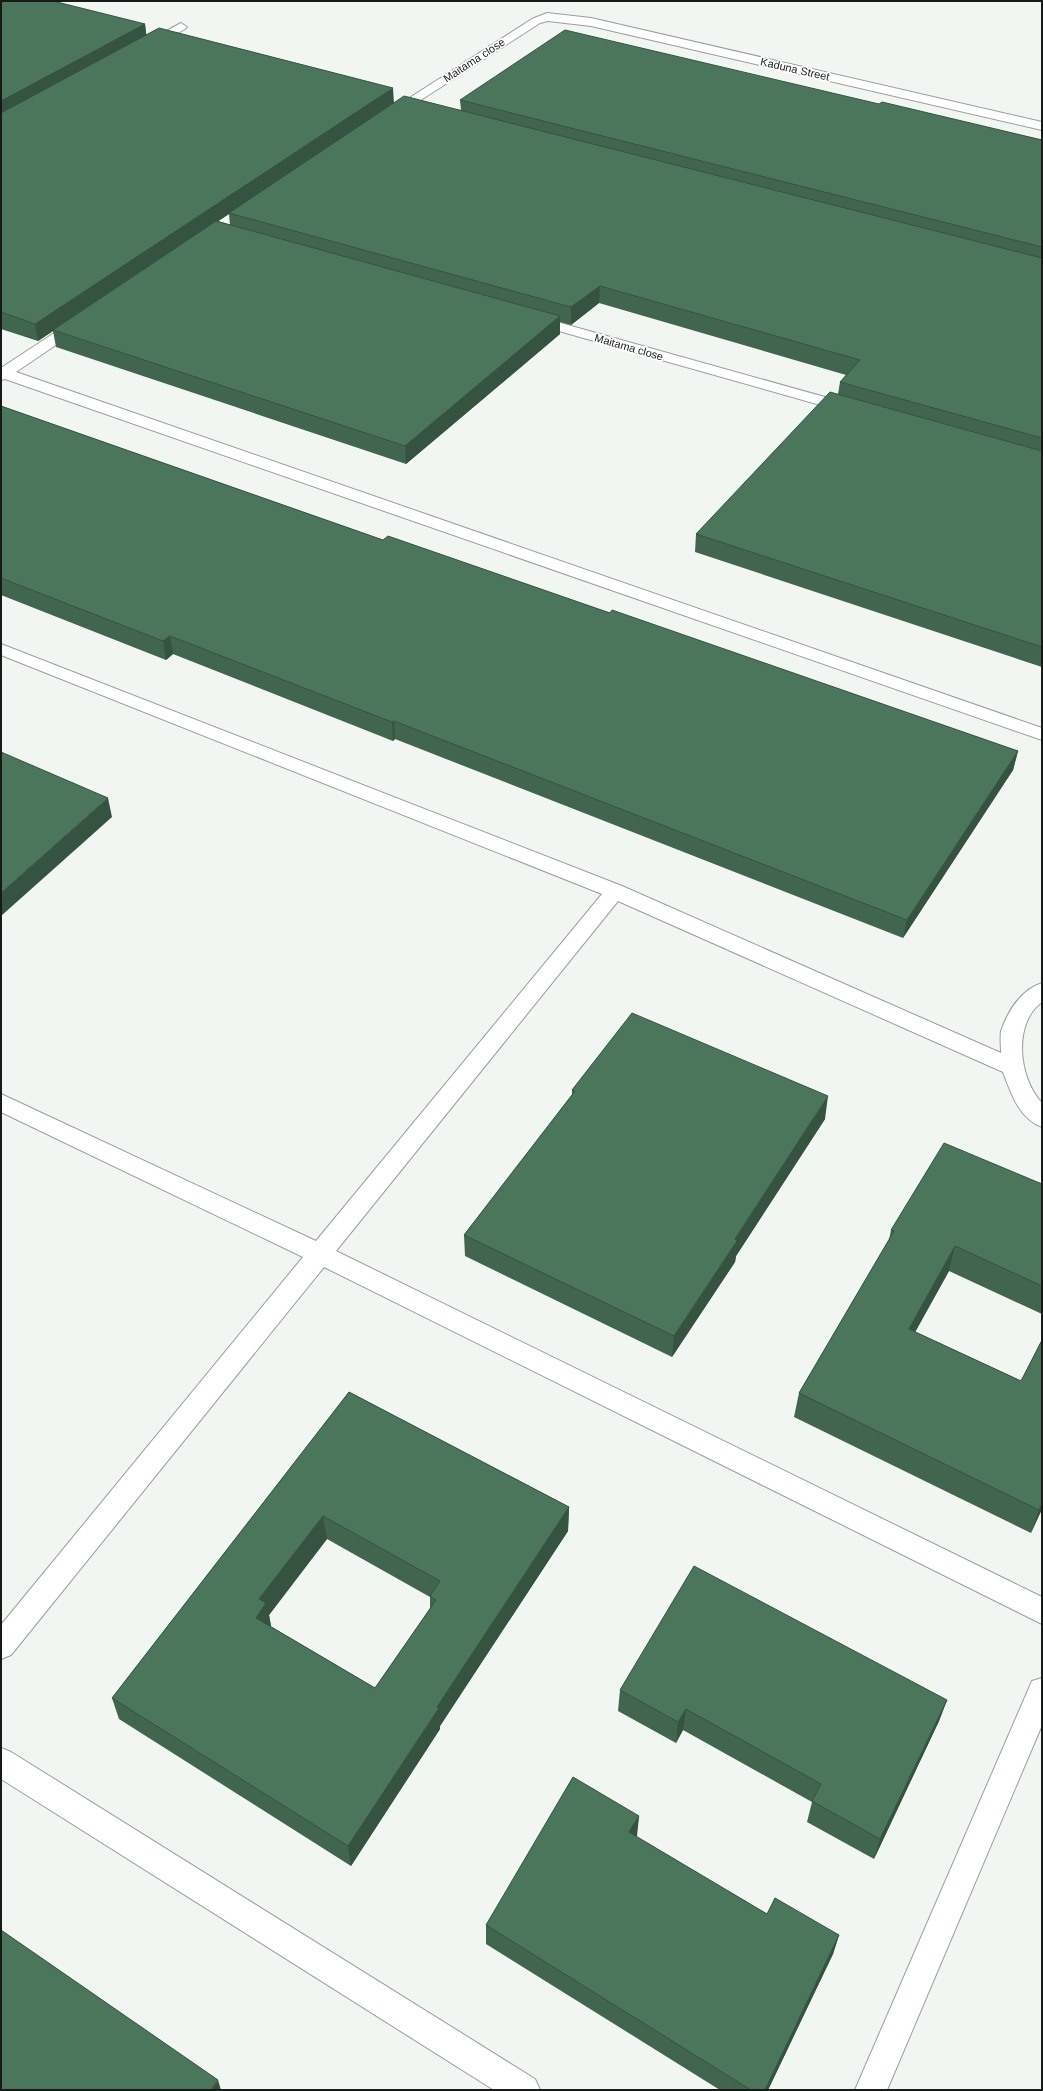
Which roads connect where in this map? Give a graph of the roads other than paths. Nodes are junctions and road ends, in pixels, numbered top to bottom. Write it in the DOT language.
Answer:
graph roads {
  1 [pos="547,17"];
  2 [pos="181,27"];
  3 [pos="139,49"];
  4 [pos="402,106"];
  5 [pos="418,110"];
  6 [pos="376,124"];
  7 [pos="1042,126"];
  8 [pos="515,314"];
  9 [pos="90,315"];
  10 [pos="3,374"];
  11 [pos="866,413"];
  12 [pos="1,649"];
  13 [pos="1042,734"];
  14 [pos="615,891"];
  15 [pos="1042,991"];
  16 [pos="1012,1067"];
  17 [pos="1,1102"];
  18 [pos="1042,1118"];
  19 [pos="320,1254"];
  20 [pos="1042,1611"];
  21 [pos="1,1646"];
  22 [pos="1042,1692"];
  23 [pos="1,1762"];
  24 [pos="524,2090"];
  25 [pos="871,2090"];
  1 -- 4 [label="street, Maitama close"];
  1 -- 7 [label="street, Kaduna Street"];
  2 -- 3 [label="street"];
  4 -- 5 [label="street"];
  4 -- 6 [label="street, Maitama close"];
  8 -- 11 [label="street, Maitama close"];
  9 -- 10 [label="street"];
  10 -- 13 [label="street"];
  12 -- 14 [label="street"];
  14 -- 16 [label="street"];
  14 -- 19 [label="street"];
  15 -- 16 [label="street"];
  16 -- 18 [label="street"];
  17 -- 19 [label="street"];
  19 -- 20 [label="street"];
  19 -- 21 [label="street"];
  22 -- 25 [label="street"];
  23 -- 24 [label="street"];
}
